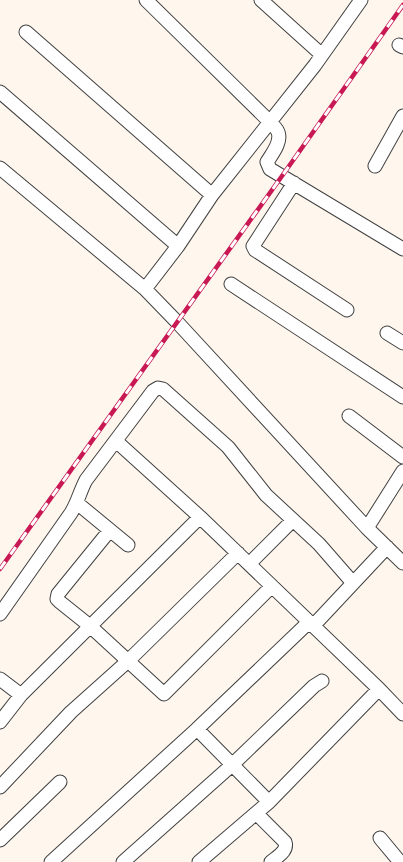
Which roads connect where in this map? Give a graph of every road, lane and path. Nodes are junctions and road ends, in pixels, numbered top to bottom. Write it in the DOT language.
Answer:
graph roads {
  1 [pos="146,0"];
  2 [pos="261,0"];
  3 [pos="361,0"];
  4 [pos="26,32"];
  5 [pos="322,55"];
  6 [pos="0,92"];
  7 [pos="403,116"];
  8 [pos="270,122"];
  9 [pos="375,166"];
  10 [pos="0,168"];
  11 [pos="294,183"];
  12 [pos="212,195"];
  13 [pos="178,246"];
  14 [pos="403,249"];
  15 [pos="231,284"];
  16 [pos="145,289"];
  17 [pos="347,310"];
  18 [pos="388,333"];
  19 [pos="403,343"];
  20 [pos="403,397"];
  21 [pos="349,416"];
  22 [pos="116,441"];
  23 [pos="403,457"];
  24 [pos="403,471"];
  25 [pos="77,503"];
  26 [pos="200,517"];
  27 [pos="292,520"];
  28 [pos="367,528"];
  29 [pos="110,530"];
  30 [pos="128,545"];
  31 [pos="387,547"];
  32 [pos="238,553"];
  33 [pos="403,563"];
  34 [pos="249,564"];
  35 [pos="353,583"];
  36 [pos="272,586"];
  37 [pos="0,614"];
  38 [pos="311,624"];
  39 [pos="90,626"];
  40 [pos="128,661"];
  41 [pos="0,680"];
  42 [pos="322,681"];
  43 [pos="379,689"];
  44 [pos="21,695"];
  45 [pos="403,714"];
  46 [pos="0,722"];
  47 [pos="197,729"];
  48 [pos="232,765"];
  49 [pos="60,782"];
  50 [pos="0,787"];
  51 [pos="269,802"];
  52 [pos="256,813"];
  53 [pos="380,838"];
  54 [pos="0,840"];
  55 [pos="51,862"];
  56 [pos="123,862"];
  57 [pos="199,862"];
  58 [pos="271,862"];
  59 [pos="400,862"];
  1 -- 8 [label="street"];
  2 -- 5 [label="street"];
  3 -- 5 [label="street"];
  4 -- 12 [label="street"];
  5 -- 8 [label="street"];
  6 -- 13 [label="street"];
  7 -- 9 [label="street"];
  8 -- 11 [label="street"];
  8 -- 12 [label="street"];
  10 -- 16 [label="street"];
  11 -- 14 [label="street"];
  11 -- 17 [label="street"];
  12 -- 13 [label="street"];
  13 -- 16 [label="street"];
  15 -- 20 [label="street"];
  16 -- 28 [label="street"];
  18 -- 19 [label="street"];
  21 -- 23 [label="street"];
  22 -- 25 [label="street"];
  22 -- 26 [label="street"];
  22 -- 27 [label="street"];
  24 -- 28 [label="street"];
  25 -- 29 [label="street"];
  25 -- 37 [label="street"];
  26 -- 32 [label="street"];
  26 -- 39 [label="street"];
  27 -- 34 [label="street"];
  27 -- 35 [label="street"];
  28 -- 31 [label="street"];
  29 -- 30 [label="street"];
  29 -- 39 [label="street"];
  31 -- 33 [label="street"];
  31 -- 35 [label="street"];
  32 -- 34 [label="street"];
  32 -- 40 [label="street"];
  34 -- 36 [label="street"];
  35 -- 38 [label="street"];
  36 -- 38 [label="street"];
  36 -- 40 [label="street"];
  38 -- 43 [label="street"];
  38 -- 47 [label="street"];
  39 -- 40 [label="street"];
  39 -- 44 [label="street"];
  40 -- 50 [label="street"];
  41 -- 44 [label="street"];
  42 -- 48 [label="street"];
  43 -- 45 [label="street"];
  43 -- 51 [label="street"];
  44 -- 46 [label="street"];
  47 -- 48 [label="street"];
  47 -- 55 [label="street"];
  48 -- 51 [label="street"];
  48 -- 56 [label="street"];
  49 -- 54 [label="street"];
  51 -- 52 [label="street"];
  52 -- 57 [label="street"];
  52 -- 58 [label="street"];
  53 -- 59 [label="street"];
}
